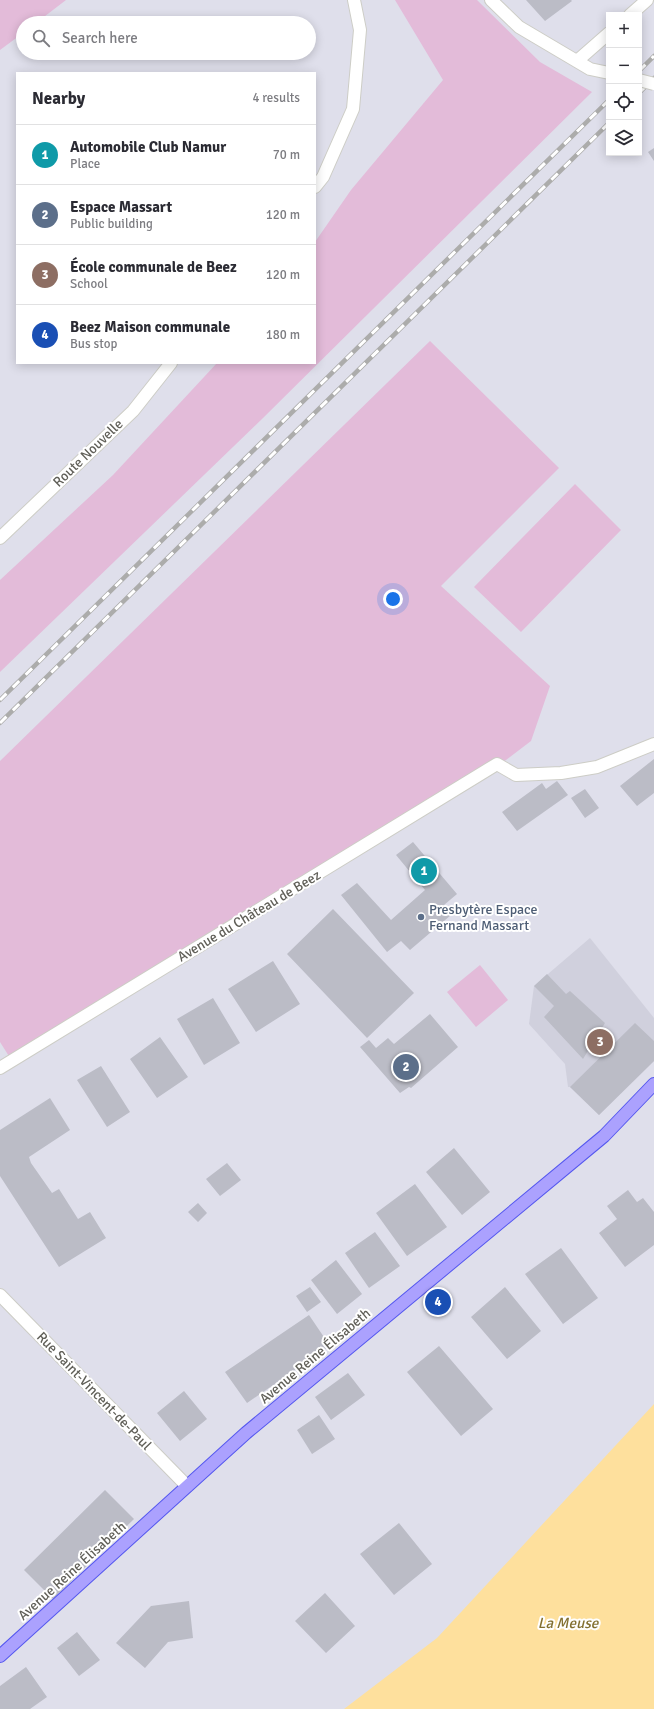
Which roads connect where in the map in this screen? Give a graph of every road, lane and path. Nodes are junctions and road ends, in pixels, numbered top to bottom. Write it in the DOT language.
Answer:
graph roads {
  1 [pos="354,0"];
  2 [pos="491,0"];
  3 [pos="647,0"];
  4 [pos="633,12"];
  5 [pos="606,36"];
  6 [pos="577,61"];
  7 [pos="606,72"];
  8 [pos="642,81"];
  9 [pos="654,84"];
  10 [pos="316,186"];
  11 [pos="170,364"];
  12 [pos="0,538"];
  13 [pos="654,744"];
  14 [pos="0,1068"];
  15 [pos="654,1084"];
  16 [pos="0,1296"];
  17 [pos="187,1486"];
  18 [pos="0,1656"];
  1 -- 10 [label="street"];
  2 -- 6 [label="street"];
  3 -- 4 [label="street"];
  5 -- 6 [label="street"];
  6 -- 7 [label="street"];
  8 -- 9 [label="street, bridge"];
  11 -- 12 [label="street, Route Nouvelle"];
  13 -- 14 [label="street, Avenue du Château de Beez"];
  15 -- 17 [label="main road, Avenue Reine Élisabeth"];
  16 -- 17 [label="street, Rue Saint-Vincent-de-Paul"];
  17 -- 18 [label="main road, Avenue Reine Élisabeth"];
}
